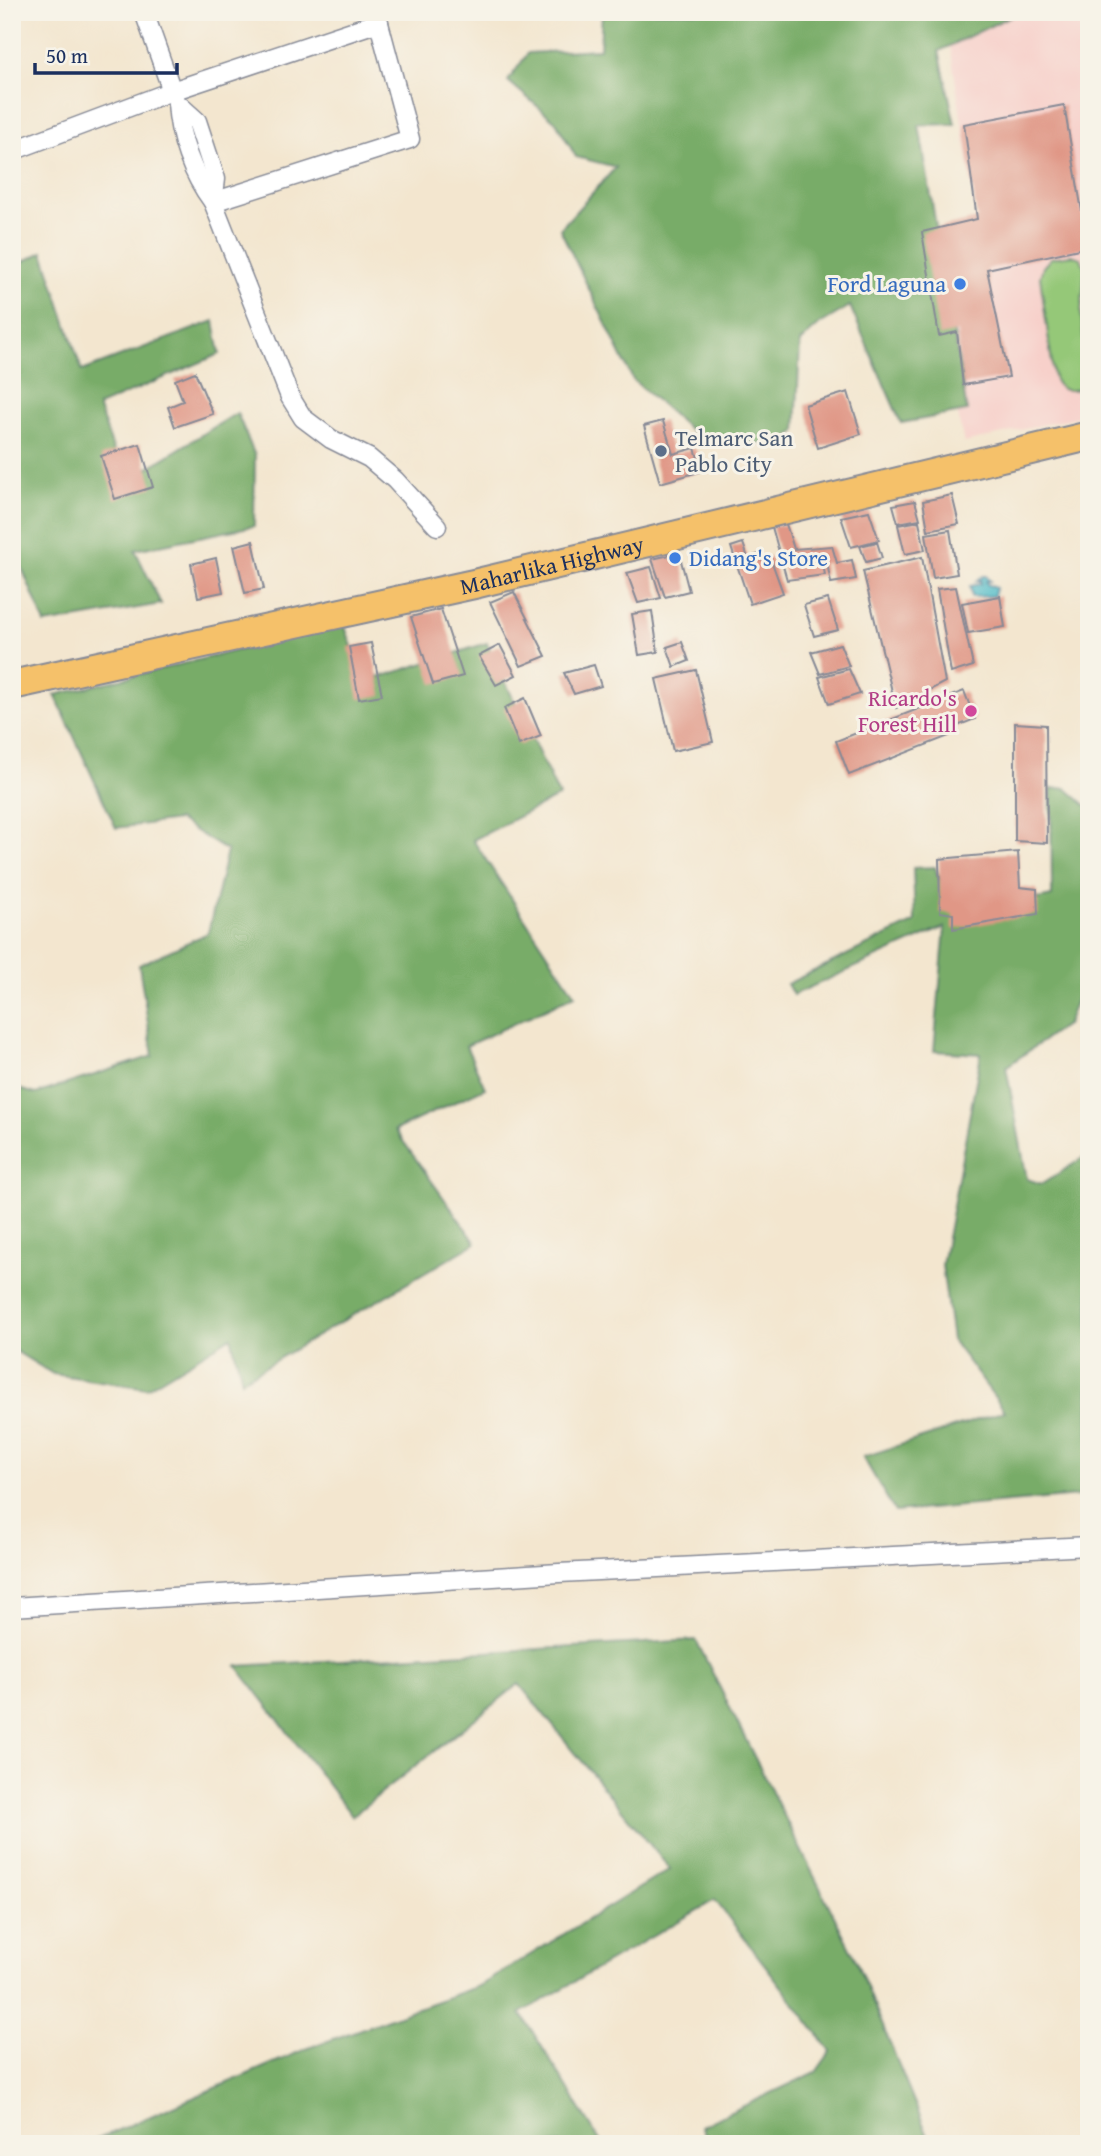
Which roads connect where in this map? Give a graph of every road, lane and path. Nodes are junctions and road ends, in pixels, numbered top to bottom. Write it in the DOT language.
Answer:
graph roads {
  1 [pos="144,12"];
  2 [pos="377,17"];
  3 [pos="172,91"];
  4 [pos="12,151"];
  5 [pos="1089,436"];
  6 [pos="437,526"];
  7 [pos="12,685"];
  8 [pos="1089,1546"];
  9 [pos="12,1607"];
  1 -- 3 [label="street"];
  2 -- 3 [label="street"];
  2 -- 6 [label="street"];
  3 -- 4 [label="street"];
  5 -- 7 [label="main road, Maharlika Highway"];
  8 -- 9 [label="street"];
}
